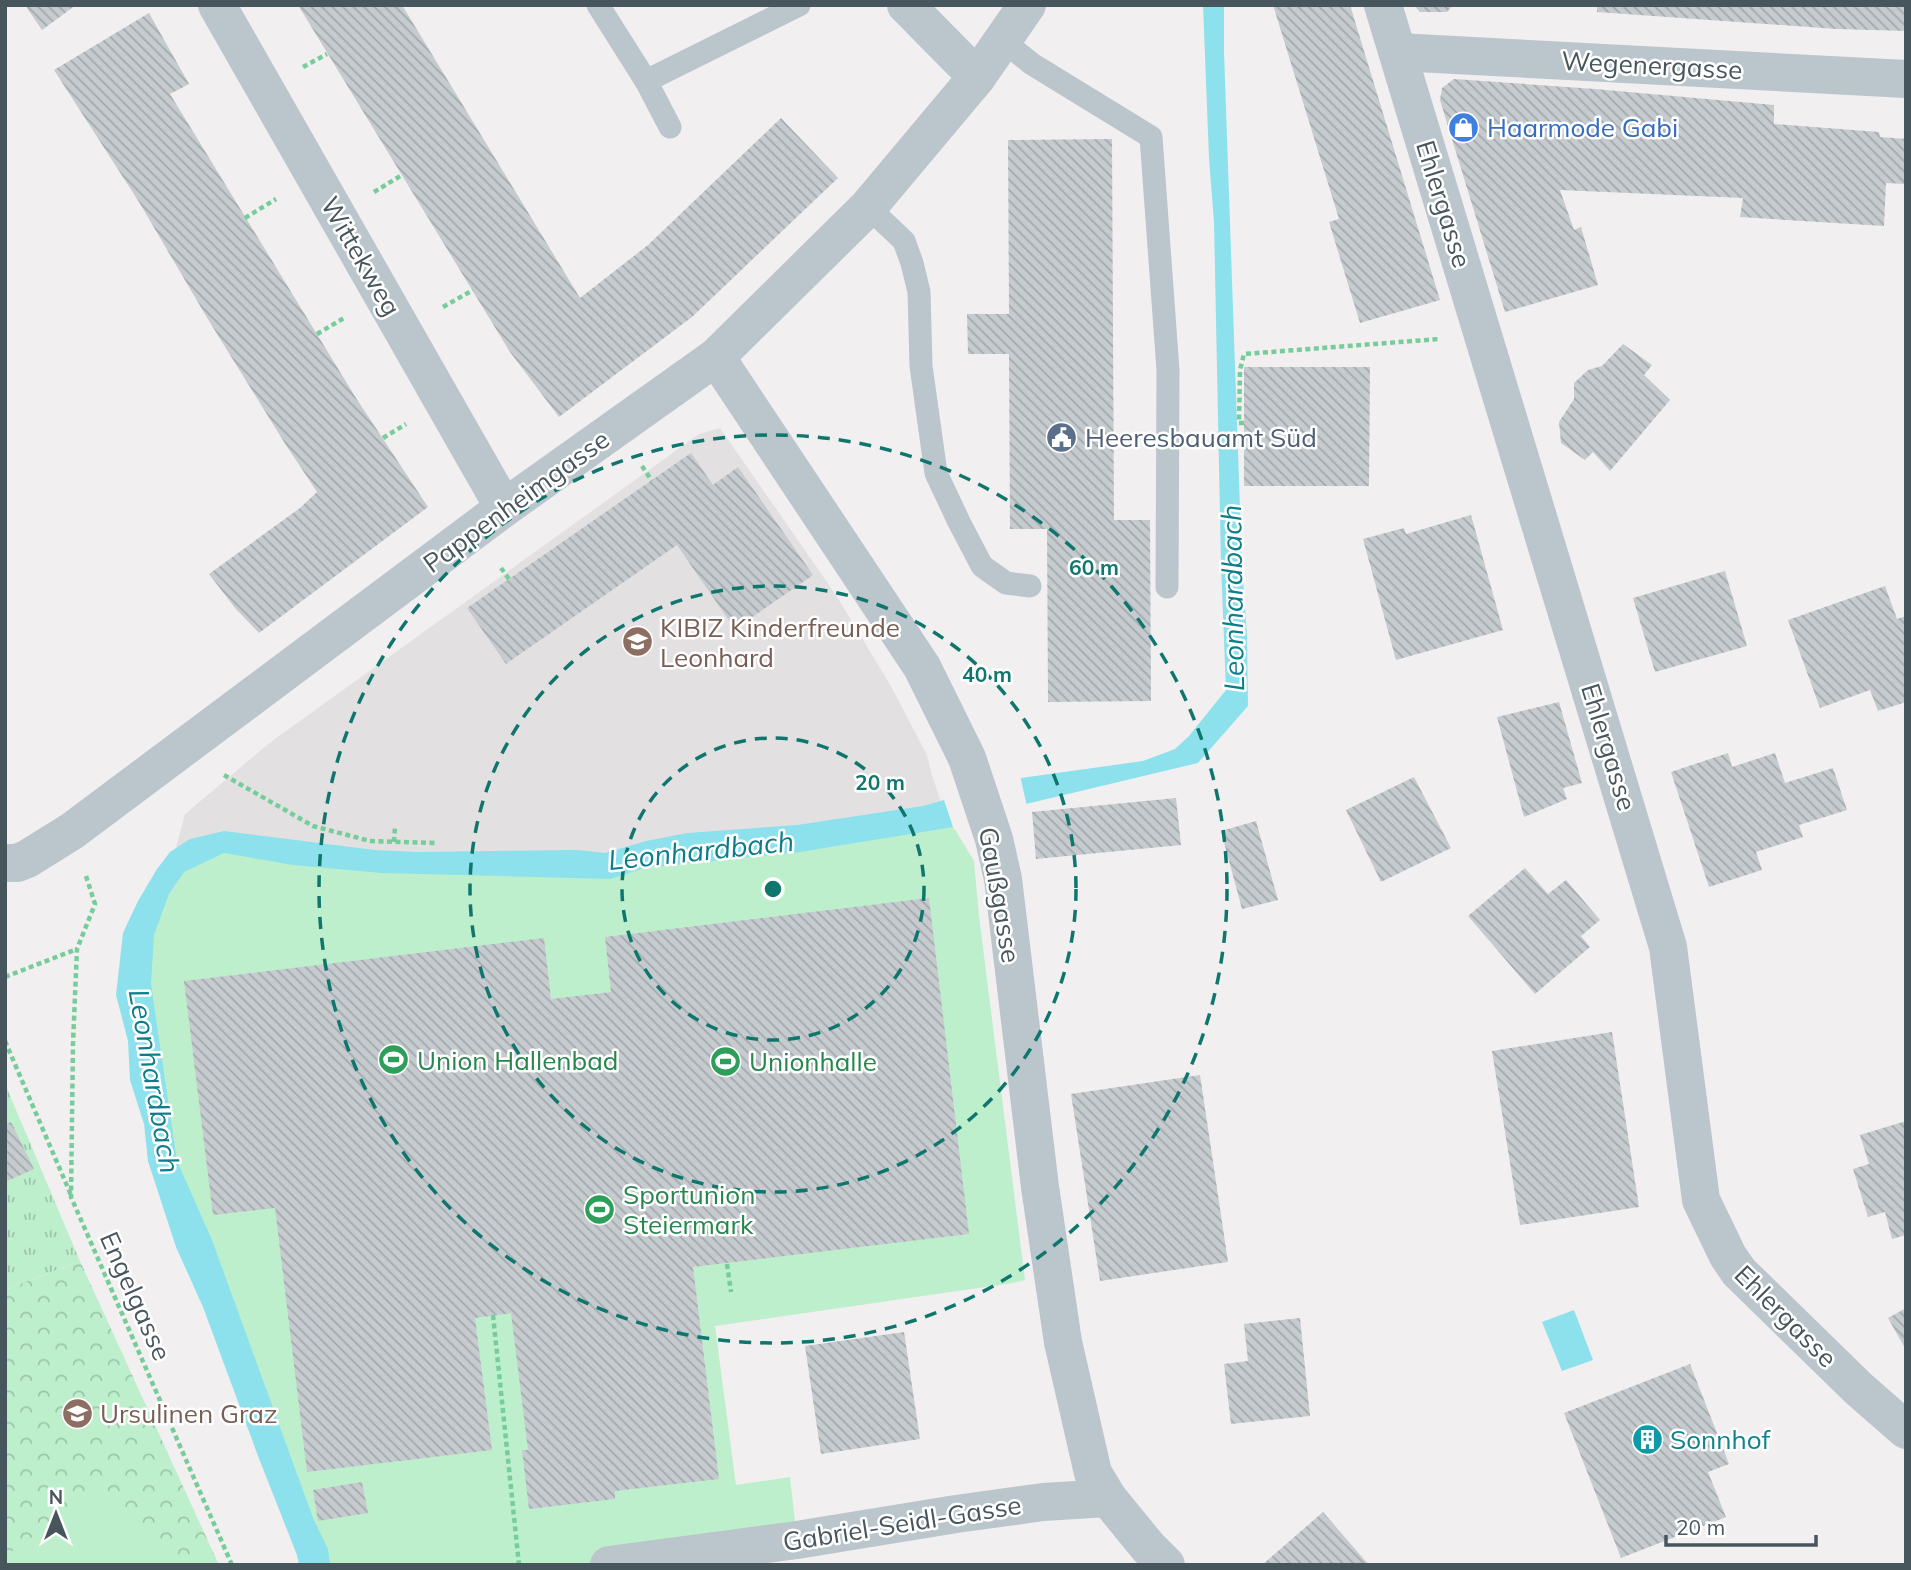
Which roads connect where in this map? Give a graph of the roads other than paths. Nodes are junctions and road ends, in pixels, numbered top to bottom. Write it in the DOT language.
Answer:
graph roads {
  1 [pos="217,5"];
  2 [pos="598,5"];
  3 [pos="800,5"];
  4 [pos="906,5"];
  5 [pos="1027,5"];
  6 [pos="1383,5"];
  7 [pos="1002,40"];
  8 [pos="1398,52"];
  9 [pos="976,77"];
  10 [pos="1906,79"];
  11 [pos="646,81"];
  12 [pos="670,127"];
  13 [pos="868,207"];
  14 [pos="716,357"];
  15 [pos="504,508"];
  16 [pos="1030,586"];
  17 [pos="1167,587"];
  18 [pos="5,863"];
  19 [pos="1906,1430"];
  20 [pos="1108,1498"];
  21 [pos="609,1565"];
  22 [pos="1166,1565"];
  1 -- 15 [label="street, Wittekweg"];
  2 -- 11 [label="lane"];
  3 -- 11 [label="lane"];
  4 -- 9 [label="street"];
  5 -- 7 [label="street, Pappenheimgasse"];
  6 -- 8 [label="street, Ehlergasse"];
  7 -- 9 [label="street, Pappenheimgasse"];
  7 -- 17 [label="lane"];
  8 -- 10 [label="street, Wegenergasse"];
  8 -- 19 [label="street, Ehlergasse"];
  9 -- 13 [label="street, Pappenheimgasse"];
  11 -- 12 [label="lane"];
  13 -- 14 [label="street, Pappenheimgasse"];
  13 -- 16 [label="lane"];
  14 -- 15 [label="street, Pappenheimgasse"];
  14 -- 20 [label="street, Gaußgasse"];
  15 -- 18 [label="street, Pappenheimgasse"];
  20 -- 21 [label="street, Gabriel-Seidl-Gasse"];
  20 -- 22 [label="street"];
}
